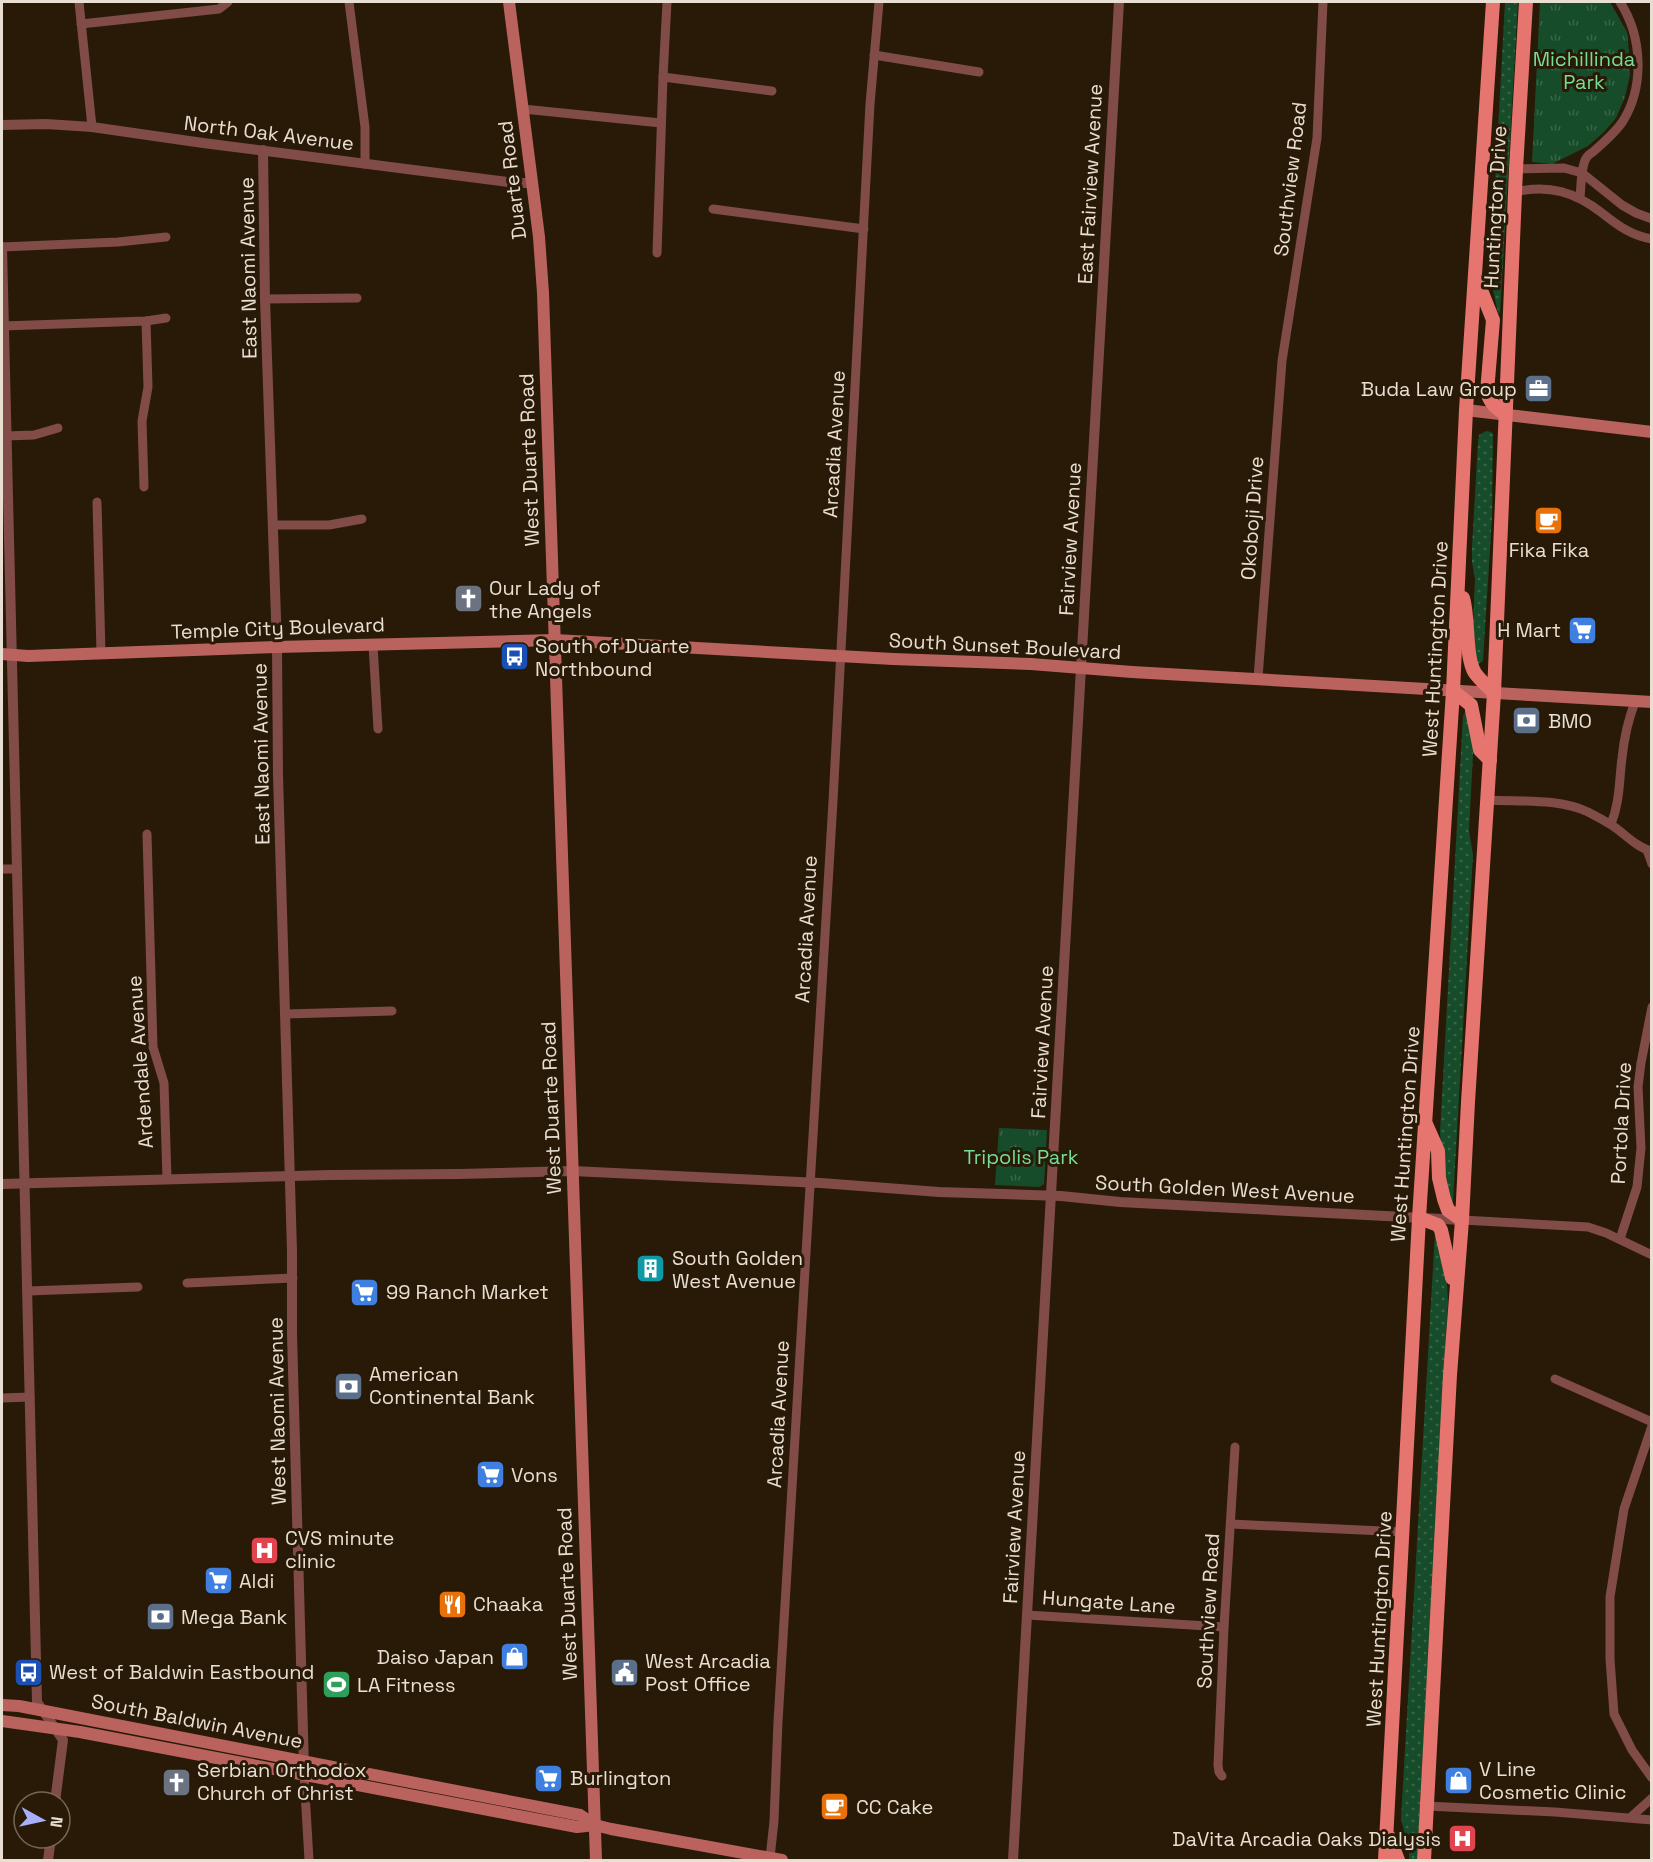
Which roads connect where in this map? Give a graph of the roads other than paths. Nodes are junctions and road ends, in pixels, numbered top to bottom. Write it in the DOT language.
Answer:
graph roads {
  1 [pos="79,2"];
  2 [pos="349,2"];
  3 [pos="509,2"];
  4 [pos="667,2"];
  5 [pos="879,2"];
  6 [pos="1119,2"];
  7 [pos="1323,2"];
  8 [pos="1493,2"];
  9 [pos="1526,2"];
  10 [pos="1620,2"];
  11 [pos="227,3"];
  12 [pos="81,24"];
  13 [pos="874,55"];
  14 [pos="979,72"];
  15 [pos="663,77"];
  16 [pos="772,91"];
  17 [pos="523,109"];
  18 [pos="661,123"];
  19 [pos="2,125"];
  20 [pos="92,127"];
  21 [pos="263,150"];
  22 [pos="365,164"];
  23 [pos="1516,169"];
  24 [pos="1582,173"];
  25 [pos="531,183"];
  26 [pos="1515,192"];
  27 [pos="1580,198"];
  28 [pos="713,209"];
  29 [pos="1652,219"];
  30 [pos="864,229"];
  31 [pos="166,237"];
  32 [pos="1652,240"];
  33 [pos="2,247"];
  34 [pos="657,252"];
  35 [pos="1475,276"];
  36 [pos="357,298"];
  37 [pos="265,299"];
  38 [pos="166,318"];
  39 [pos="146,321"];
  40 [pos="3,326"];
  41 [pos="545,354"];
  42 [pos="1282,361"];
  43 [pos="1098,369"];
  44 [pos="1466,410"];
  45 [pos="1504,414"];
  46 [pos="58,428"];
  47 [pos="1652,432"];
  48 [pos="6,436"];
  49 [pos="144,487"];
  50 [pos="98,502"];
  51 [pos="362,519"];
  52 [pos="274,525"];
  53 [pos="1458,582"];
  54 [pos="555,640"];
  55 [pos="373,645"];
  56 [pos="277,647"];
  57 [pos="101,653"];
  58 [pos="7,654"];
  59 [pos="840,656"];
  60 [pos="1081,668"];
  61 [pos="1258,678"];
  62 [pos="1453,690"];
  63 [pos="1494,693"];
  64 [pos="1635,702"];
  65 [pos="1652,702"];
  66 [pos="378,729"];
  67 [pos="1490,760"];
  68 [pos="1487,800"];
  69 [pos="1611,824"];
  70 [pos="147,834"];
  71 [pos="1649,850"];
  72 [pos="1652,864"];
  73 [pos="2,869"];
  74 [pos="17,869"];
  75 [pos="1652,1007"];
  76 [pos="392,1011"];
  77 [pos="286,1014"];
  78 [pos="1425,1122"];
  79 [pos="573,1171"];
  80 [pos="290,1177"];
  81 [pos="167,1179"];
  82 [pos="25,1183"];
  83 [pos="810,1183"];
  84 [pos="2,1184"];
  85 [pos="1051,1196"];
  86 [pos="1419,1218"];
  87 [pos="1462,1220"];
  88 [pos="1620,1239"];
  89 [pos="1652,1255"];
  90 [pos="293,1278"];
  91 [pos="187,1282"];
  92 [pos="138,1287"];
  93 [pos="28,1291"];
  94 [pos="1456,1292"];
  95 [pos="1556,1379"];
  96 [pos="30,1397"];
  97 [pos="2,1398"];
  98 [pos="1652,1422"];
  99 [pos="1652,1426"];
  100 [pos="1235,1447"];
  101 [pos="1231,1524"];
  102 [pos="1404,1532"];
  103 [pos="1027,1615"];
  104 [pos="1224,1627"];
  105 [pos="2,1705"];
  106 [pos="45,1712"];
  107 [pos="2,1721"];
  108 [pos="55,1728"];
  109 [pos="303,1760"];
  110 [pos="304,1775"];
  111 [pos="1222,1776"];
  112 [pos="1652,1778"];
  113 [pos="57,1790"];
  114 [pos="1652,1798"];
  115 [pos="1426,1806"];
  116 [pos="1630,1817"];
  117 [pos="1652,1820"];
  118 [pos="595,1825"];
  119 [pos="1386,1829"];
  120 [pos="776,1859"];
  121 [pos="309,1860"];
  122 [pos="596,1860"];
  123 [pos="1012,1860"];
  124 [pos="1385,1860"];
  125 [pos="1398,1860"];
  126 [pos="1424,1860"];
  1 -- 12 [label="street"];
  2 -- 22 [label="street"];
  3 -- 17 [label="main road, Duarte Road"];
  4 -- 15 [label="street"];
  5 -- 13 [label="street, Arcadia Avenue"];
  6 -- 43 [label="street, East Fairview Avenue"];
  7 -- 42 [label="street, Southview Road"];
  8 -- 35 [label="main road, Huntington Drive"];
  9 -- 23 [label="main road, Huntington Drive"];
  10 -- 24 [label="street"];
  11 -- 12 [label="street"];
  12 -- 20 [label="street"];
  13 -- 14 [label="street"];
  13 -- 30 [label="street, Arcadia Avenue"];
  15 -- 16 [label="street"];
  15 -- 18 [label="street"];
  17 -- 18 [label="street"];
  17 -- 25 [label="main road, Duarte Road"];
  18 -- 34 [label="street"];
  19 -- 20 [label="street, North Oak Avenue"];
  20 -- 21 [label="street, North Oak Avenue"];
  21 -- 22 [label="street, North Oak Avenue"];
  21 -- 37 [label="street, East Naomi Avenue"];
  22 -- 25 [label="street, North Oak Avenue"];
  23 -- 24 [label="street"];
  23 -- 26 [label="main road, Huntington Drive"];
  24 -- 27 [label="street"];
  24 -- 29 [label="street"];
  25 -- 41 [label="main road, Duarte Road"];
  26 -- 27 [label="street"];
  26 -- 45 [label="main road, Huntington Drive"];
  27 -- 32 [label="street"];
  28 -- 30 [label="street"];
  30 -- 59 [label="street, Arcadia Avenue"];
  31 -- 33 [label="street"];
  33 -- 40 [label="street"];
  35 -- 44 [label="main road, Huntington Drive"];
  35 -- 45 [label="main road"];
  36 -- 37 [label="street"];
  37 -- 52 [label="street, East Naomi Avenue"];
  38 -- 39 [label="street"];
  39 -- 40 [label="street"];
  39 -- 49 [label="street"];
  40 -- 48 [label="street"];
  41 -- 54 [label="main road, West Duarte Road"];
  42 -- 61 [label="street, Okoboji Drive"];
  43 -- 60 [label="street, Fairview Avenue"];
  44 -- 45 [label="main road"];
  44 -- 53 [label="main road, West Huntington Drive"];
  45 -- 47 [label="main road"];
  45 -- 63 [label="main road"];
  46 -- 48 [label="street"];
  48 -- 58 [label="street"];
  50 -- 57 [label="street"];
  51 -- 52 [label="street"];
  52 -- 56 [label="street, East Naomi Avenue"];
  53 -- 62 [label="main road, West Huntington Drive"];
  53 -- 63 [label="main road"];
  54 -- 55 [label="main road, Temple City Boulevard"];
  54 -- 59 [label="main road, South Sunset Boulevard"];
  54 -- 79 [label="main road, West Duarte Road"];
  55 -- 56 [label="main road, Temple City Boulevard"];
  55 -- 66 [label="street"];
  56 -- 57 [label="main road, Temple City Boulevard"];
  56 -- 77 [label="street, East Naomi Avenue"];
  57 -- 58 [label="main road, Temple City Boulevard"];
  58 -- 74 [label="street"];
  59 -- 60 [label="main road, South Sunset Boulevard"];
  59 -- 83 [label="street, Arcadia Avenue"];
  60 -- 61 [label="main road, South Sunset Boulevard"];
  60 -- 85 [label="street, Fairview Avenue"];
  61 -- 62 [label="main road, South Sunset Boulevard"];
  62 -- 63 [label="main road, South Sunset Boulevard"];
  62 -- 67 [label="main road"];
  62 -- 78 [label="main road, West Huntington Drive"];
  63 -- 64 [label="main road, South Sunset Boulevard"];
  63 -- 67 [label="main road"];
  64 -- 65 [label="main road, South Sunset Boulevard"];
  64 -- 69 [label="street"];
  67 -- 68 [label="main road"];
  68 -- 69 [label="street"];
  68 -- 87 [label="main road"];
  69 -- 71 [label="street"];
  70 -- 81 [label="street, Ardendale Avenue"];
  71 -- 72 [label="street"];
  73 -- 74 [label="street"];
  74 -- 82 [label="street"];
  75 -- 88 [label="street, Portola Drive"];
  76 -- 77 [label="street"];
  77 -- 80 [label="street, East Naomi Avenue"];
  78 -- 86 [label="main road, West Huntington Drive"];
  78 -- 87 [label="main road"];
  79 -- 80 [label="street, South Golden West Avenue"];
  79 -- 83 [label="street, South Golden West Avenue"];
  79 -- 118 [label="main road, West Duarte Road"];
  80 -- 81 [label="street, South Golden West Avenue"];
  80 -- 90 [label="street, West Naomi Avenue"];
  81 -- 82 [label="street, South Golden West Avenue"];
  82 -- 84 [label="street, South Golden West Avenue"];
  82 -- 93 [label="street"];
  83 -- 85 [label="street, South Golden West Avenue"];
  83 -- 120 [label="street, Arcadia Avenue"];
  85 -- 86 [label="street, South Golden West Avenue"];
  85 -- 103 [label="street, Fairview Avenue"];
  86 -- 87 [label="street, South Golden West Avenue"];
  86 -- 94 [label="main road"];
  86 -- 102 [label="main road, West Huntington Drive"];
  87 -- 88 [label="street"];
  87 -- 94 [label="main road"];
  88 -- 89 [label="street"];
  90 -- 91 [label="street"];
  90 -- 109 [label="street, West Naomi Avenue"];
  92 -- 93 [label="street"];
  93 -- 96 [label="street"];
  94 -- 115 [label="main road"];
  95 -- 98 [label="street"];
  96 -- 97 [label="street"];
  96 -- 106 [label="street"];
  99 -- 112 [label="street"];
  100 -- 101 [label="street, Southview Road"];
  101 -- 102 [label="street"];
  101 -- 104 [label="street, Southview Road"];
  102 -- 119 [label="main road, West Huntington Drive"];
  103 -- 104 [label="street, Hungate Lane"];
  103 -- 123 [label="street, Fairview Avenue"];
  104 -- 111 [label="street, Southview Road"];
  105 -- 106 [label="main road, South Baldwin Avenue"];
  106 -- 108 [label="street"];
  106 -- 109 [label="main road, South Baldwin Avenue"];
  107 -- 108 [label="main road, South Baldwin Avenue"];
  108 -- 110 [label="main road, South Baldwin Avenue"];
  108 -- 113 [label="street"];
  109 -- 110 [label="street, West Naomi Avenue"];
  109 -- 118 [label="main road, South Baldwin Avenue"];
  110 -- 118 [label="main road, South Baldwin Avenue"];
  110 -- 121 [label="street, West Naomi Avenue"];
  114 -- 116 [label="street"];
  115 -- 116 [label="street"];
  115 -- 126 [label="main road"];
  116 -- 117 [label="street"];
  118 -- 120 [label="main road, South Baldwin Avenue"];
  118 -- 122 [label="main road, West Duarte Road"];
  119 -- 124 [label="main road, West Huntington Drive"];
  119 -- 125 [label="main road"];
}
